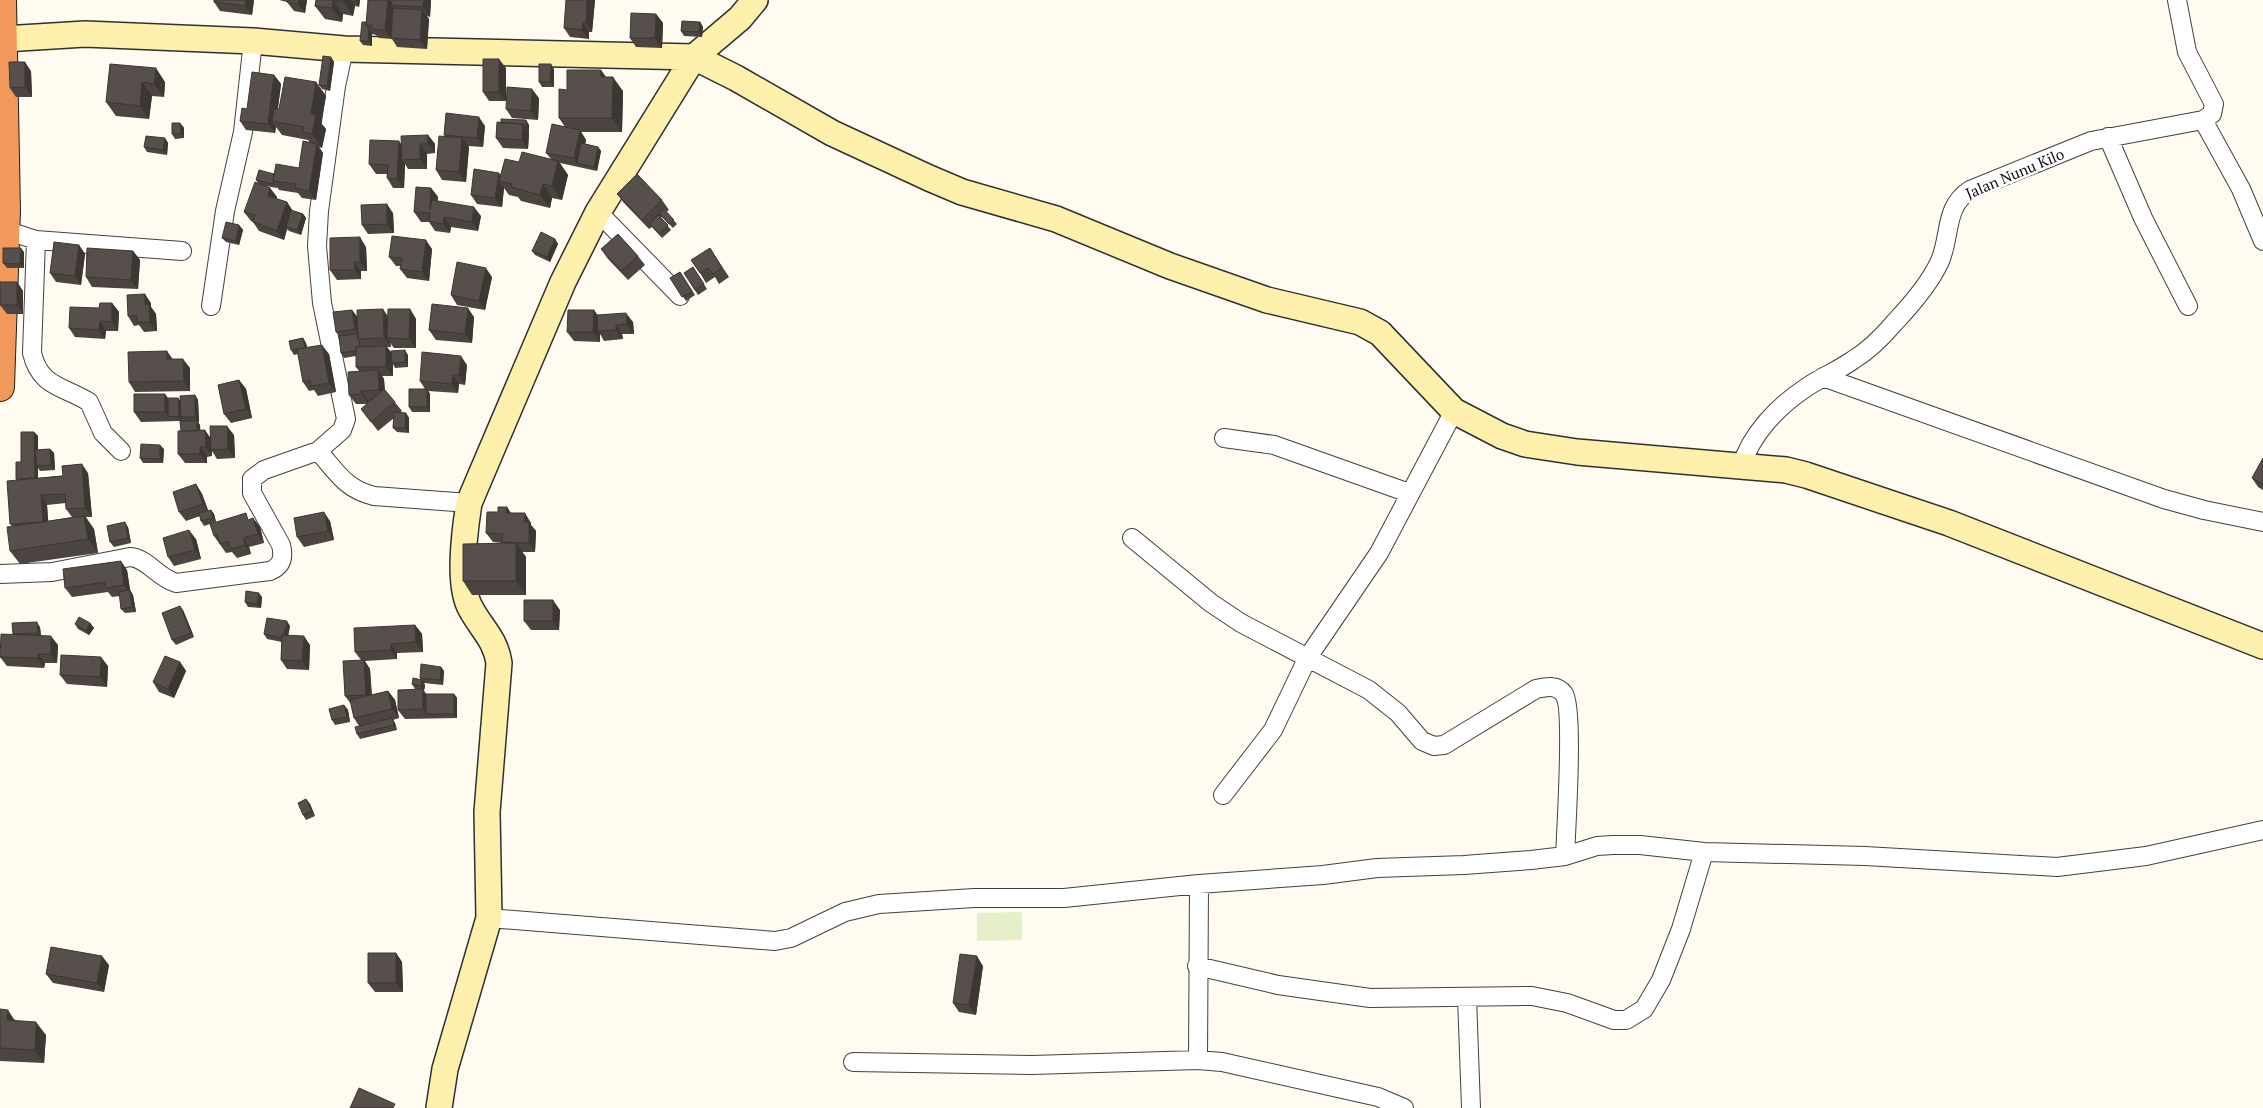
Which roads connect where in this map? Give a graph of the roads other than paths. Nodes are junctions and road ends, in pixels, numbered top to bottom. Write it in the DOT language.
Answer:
graph roads {
  1 [pos="2,0"];
  2 [pos="755,0"];
  3 [pos="2177,0"];
  4 [pos="2,39"];
  5 [pos="253,41"];
  6 [pos="344,49"];
  7 [pos="694,57"];
  8 [pos="2203,120"];
  9 [pos="2108,137"];
  10 [pos="598,212"];
  11 [pos="5,230"];
  12 [pos="36,240"];
  13 [pos="2263,242"];
  14 [pos="182,251"];
  15 [pos="680,296"];
  16 [pos="211,306"];
  17 [pos="2188,306"];
  18 [pos="1823,377"];
  19 [pos="0,387"];
  20 [pos="1454,411"];
  21 [pos="1224,438"];
  22 [pos="121,451"];
  23 [pos="318,451"];
  24 [pos="1741,467"];
  25 [pos="1409,492"];
  26 [pos="469,503"];
  27 [pos="2263,522"];
  28 [pos="1132,538"];
  29 [pos="0,574"];
  30 [pos="2263,646"];
  31 [pos="1308,657"];
  32 [pos="1223,795"];
  33 [pos="2263,830"];
  34 [pos="1704,852"];
  35 [pos="1565,856"];
  36 [pos="1199,884"];
  37 [pos="489,918"];
  38 [pos="1198,966"];
  39 [pos="1467,998"];
  40 [pos="1198,1060"];
  41 [pos="853,1062"];
  42 [pos="439,1108"];
  43 [pos="1404,1108"];
  44 [pos="1471,1108"];
  1 -- 4 [label="highway"];
  2 -- 7 [label="street"];
  3 -- 8 [label="street"];
  4 -- 5 [label="street"];
  4 -- 11 [label="highway"];
  5 -- 6 [label="street"];
  5 -- 16 [label="street"];
  6 -- 7 [label="street"];
  6 -- 23 [label="street"];
  7 -- 10 [label="street"];
  7 -- 20 [label="street"];
  8 -- 9 [label="street, Jalan Nunu Kilo"];
  8 -- 13 [label="street"];
  9 -- 17 [label="street"];
  9 -- 18 [label="street, Jalan Nunu Kilo"];
  10 -- 15 [label="street"];
  10 -- 26 [label="street"];
  11 -- 12 [label="street"];
  11 -- 19 [label="highway"];
  12 -- 14 [label="street"];
  12 -- 22 [label="street"];
  18 -- 24 [label="street, Jalan Nunu Kilo"];
  18 -- 27 [label="street"];
  20 -- 24 [label="street"];
  20 -- 25 [label="street"];
  21 -- 25 [label="street"];
  23 -- 26 [label="street"];
  23 -- 29 [label="street"];
  24 -- 30 [label="street"];
  25 -- 31 [label="street"];
  26 -- 37 [label="street"];
  28 -- 31 [label="street"];
  31 -- 32 [label="street"];
  31 -- 35 [label="street"];
  33 -- 34 [label="street"];
  34 -- 35 [label="street"];
  34 -- 39 [label="street"];
  35 -- 36 [label="street"];
  36 -- 37 [label="street"];
  36 -- 38 [label="street"];
  37 -- 42 [label="street"];
  38 -- 39 [label="street"];
  38 -- 40 [label="street"];
  39 -- 44 [label="street"];
  40 -- 41 [label="street"];
  40 -- 43 [label="street"];
}
